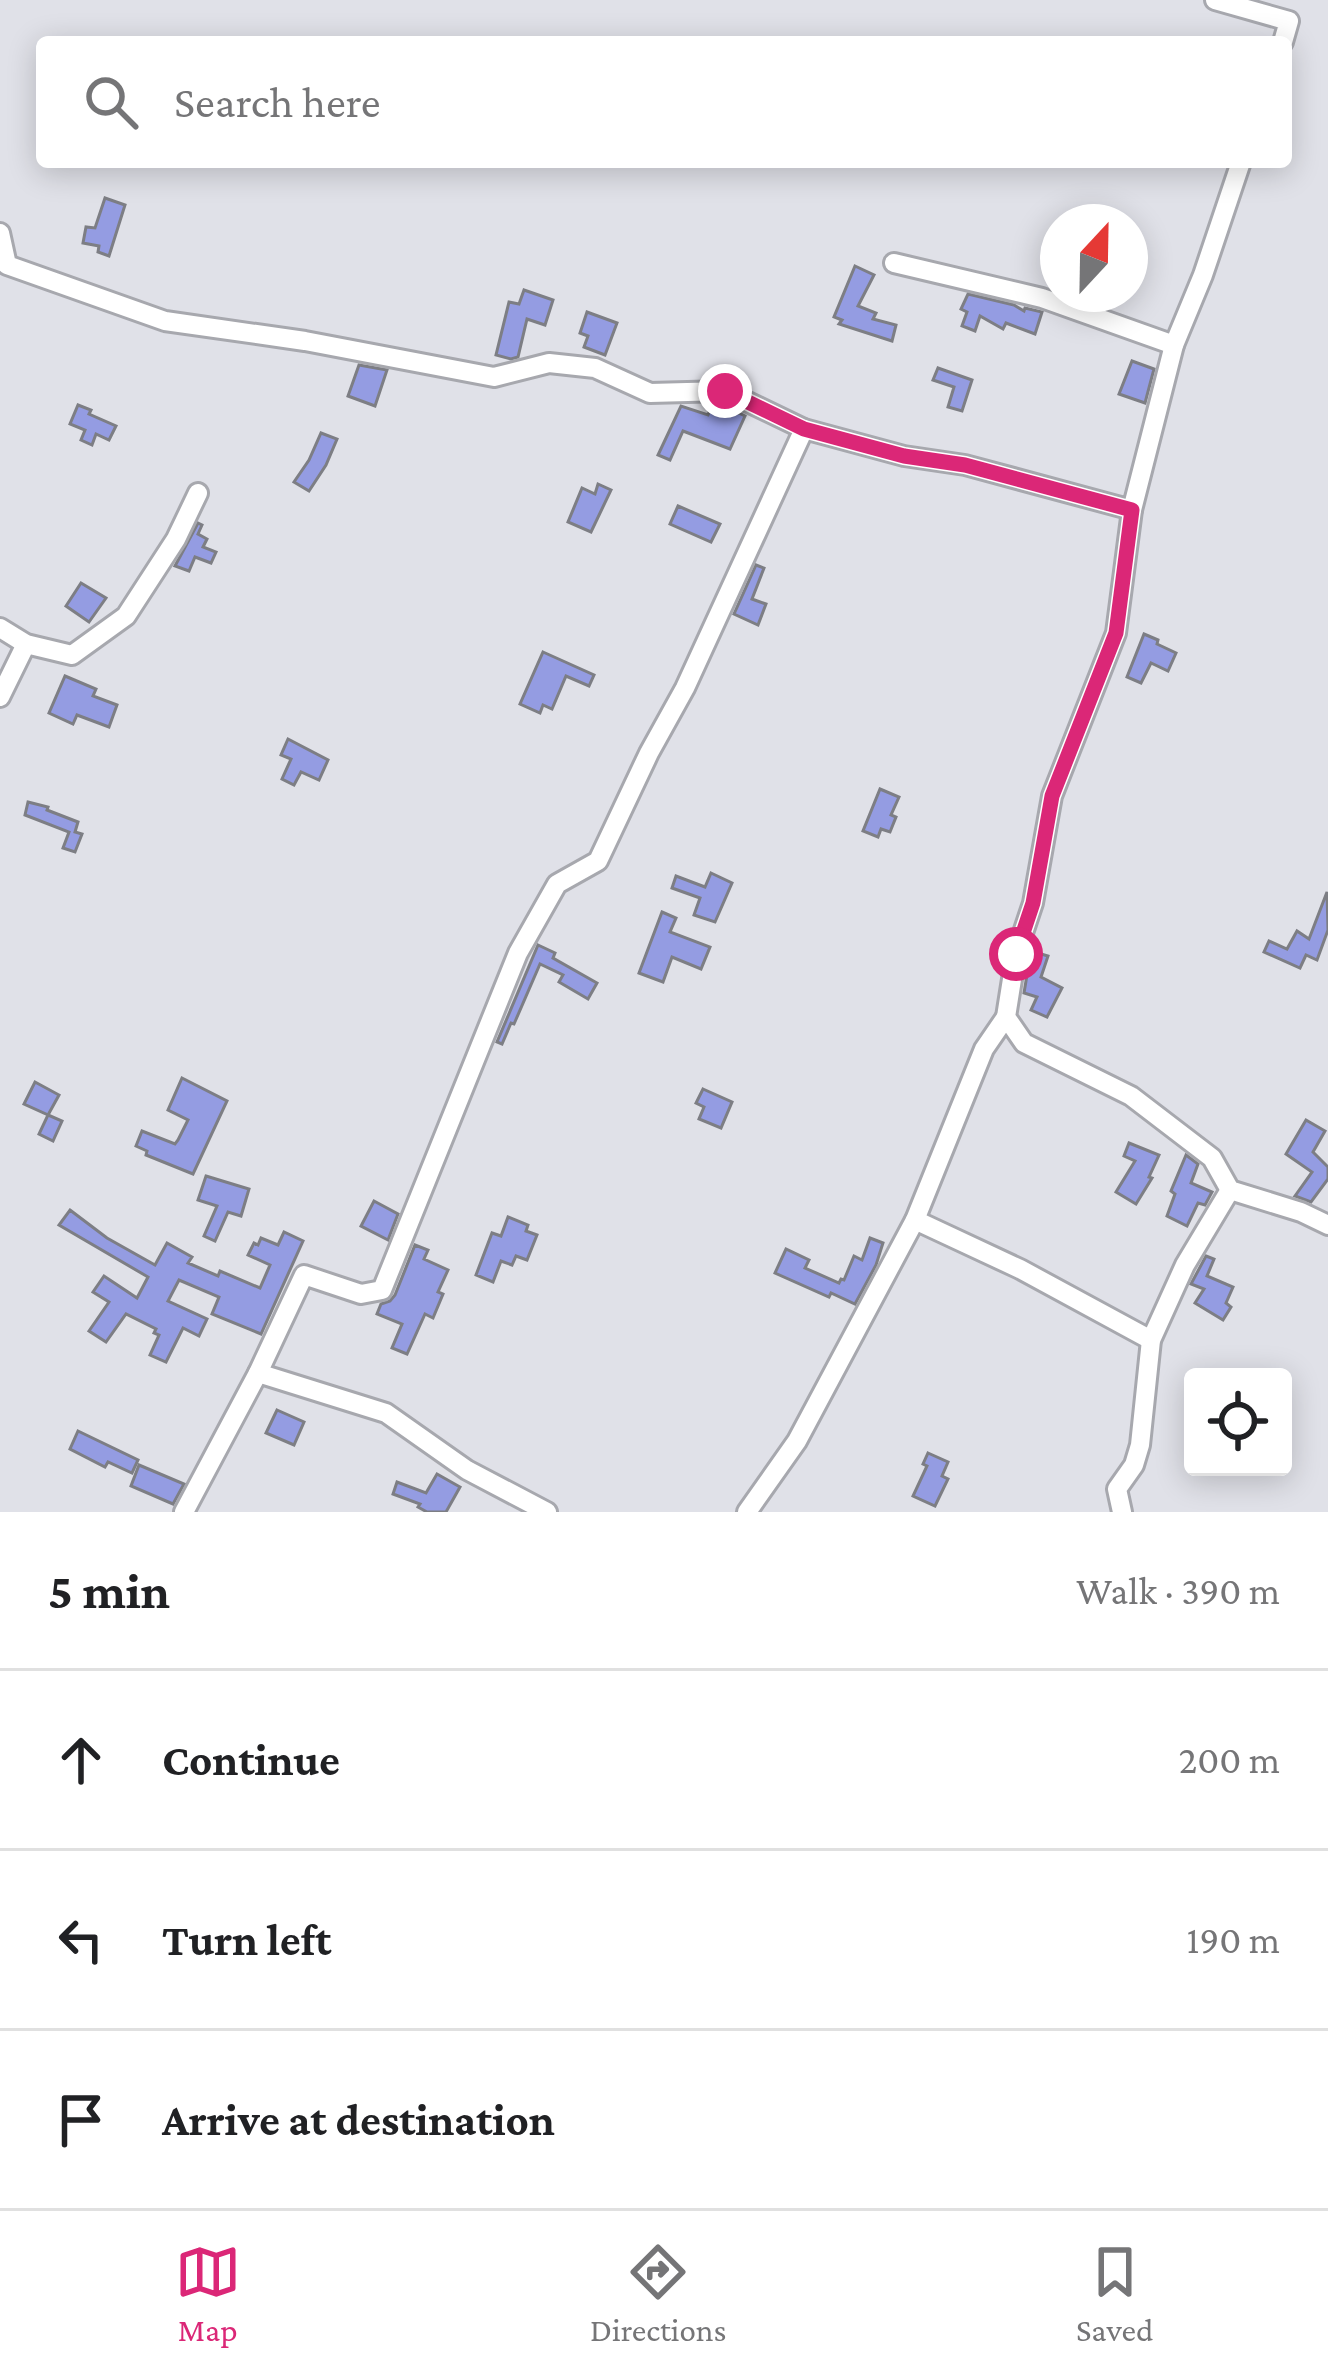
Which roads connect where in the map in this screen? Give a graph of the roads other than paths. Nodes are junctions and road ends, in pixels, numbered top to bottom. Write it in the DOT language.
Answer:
graph roads {
  1 [pos="1215,0"];
  2 [pos="1285,36"];
  3 [pos="1239,168"];
  4 [pos="0,233"];
  5 [pos="894,263"];
  6 [pos="1174,345"];
  7 [pos="804,429"];
  8 [pos="198,494"];
  9 [pos="1132,510"];
  10 [pos="0,628"];
  11 [pos="26,644"];
  12 [pos="0,697"];
  13 [pos="1006,1017"];
  14 [pos="1230,1190"];
  15 [pos="915,1220"];
  16 [pos="1328,1225"];
  17 [pos="1151,1340"];
  18 [pos="258,1372"];
  19 [pos="184,1512"];
  20 [pos="548,1512"];
  21 [pos="747,1512"];
  22 [pos="1122,1512"];
  1 -- 2 [label="street"];
  3 -- 6 [label="street"];
  4 -- 7 [label="street"];
  5 -- 6 [label="street"];
  6 -- 9 [label="street"];
  7 -- 9 [label="street"];
  7 -- 18 [label="street"];
  8 -- 11 [label="street"];
  9 -- 13 [label="street"];
  10 -- 11 [label="street"];
  11 -- 12 [label="street"];
  13 -- 14 [label="street"];
  13 -- 15 [label="street"];
  14 -- 16 [label="street"];
  14 -- 17 [label="street"];
  15 -- 17 [label="street"];
  15 -- 21 [label="street"];
  17 -- 22 [label="street"];
  18 -- 19 [label="street"];
  18 -- 20 [label="street"];
}
